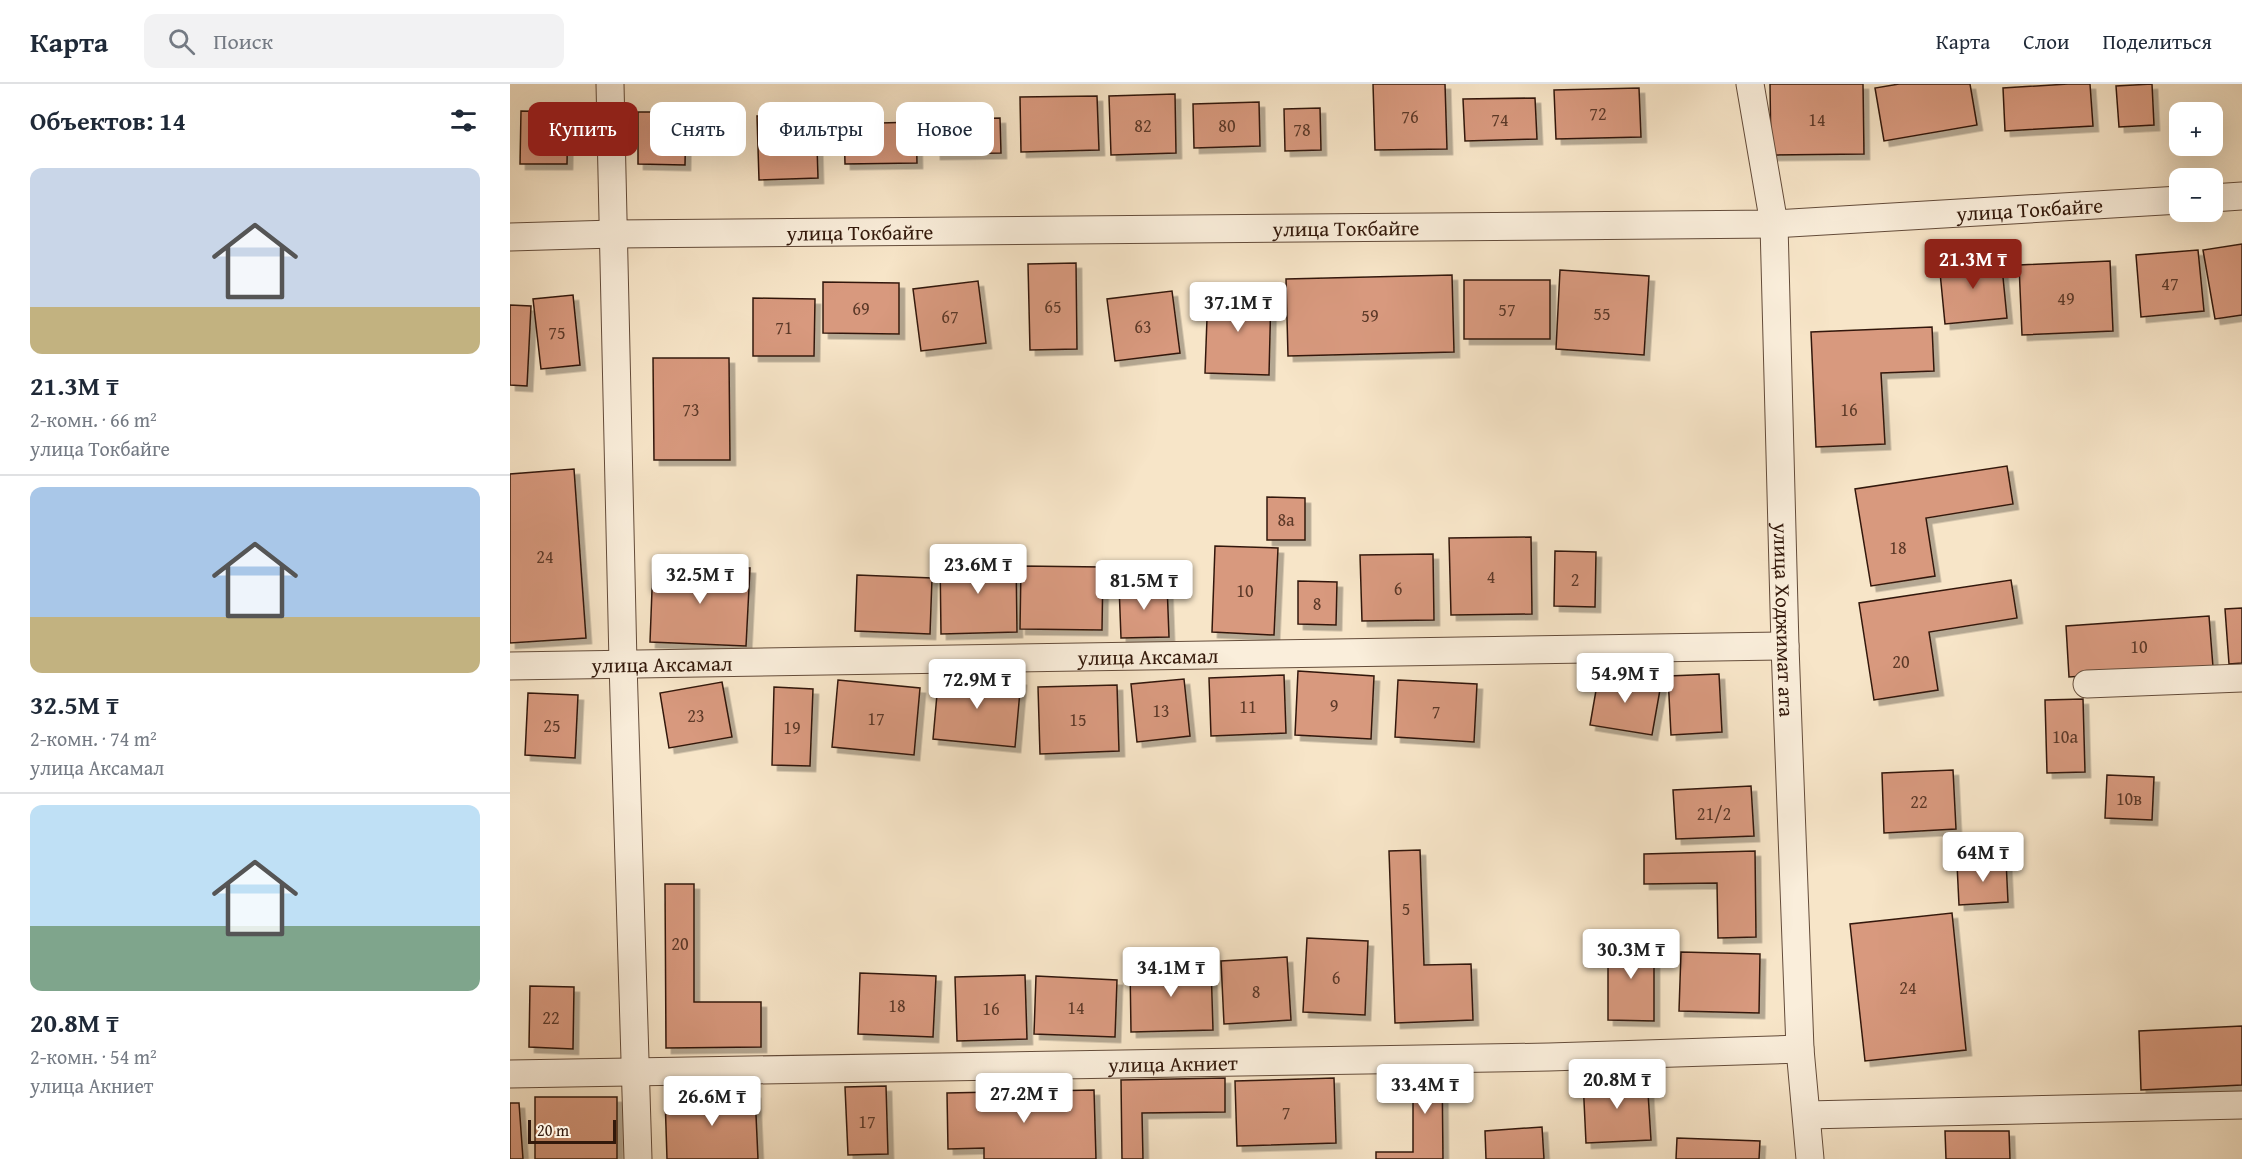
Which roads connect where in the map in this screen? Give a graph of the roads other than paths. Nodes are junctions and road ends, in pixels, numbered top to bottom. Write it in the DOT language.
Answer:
graph roads {
  1 [pos="610,84"];
  2 [pos="1750,84"];
  3 [pos="2242,196"];
  4 [pos="2223,197"];
  5 [pos="2169,201"];
  6 [pos="1774,224"];
  7 [pos="614,234"];
  8 [pos="510,237"];
  9 [pos="1785,646"];
  10 [pos="623,663"];
  11 [pos="510,666"];
  12 [pos="2242,678"];
  13 [pos="2087,684"];
  14 [pos="1800,1049"];
  15 [pos="635,1070"];
  16 [pos="510,1074"];
  17 [pos="2242,1105"];
  18 [pos="1807,1115"];
  19 [pos="638,1159"];
  20 [pos="1810,1159"];
  1 -- 7 [label="street"];
  2 -- 6 [label="street, улица Ходжимат ата"];
  3 -- 4 [label="street"];
  5 -- 6 [label="street, улица Токбайге"];
  6 -- 7 [label="street, улица Токбайге"];
  6 -- 9 [label="street, улица Ходжимат ата"];
  7 -- 8 [label="street, улица Токбайге"];
  7 -- 10 [label="street"];
  9 -- 10 [label="street, улица Аксамал"];
  9 -- 14 [label="street, улица Ходжимат ата"];
  10 -- 11 [label="street, улица Аксамал"];
  10 -- 15 [label="street"];
  12 -- 13 [label="street"];
  14 -- 15 [label="street, улица Акниет"];
  14 -- 18 [label="street, улица Ходжимат ата"];
  15 -- 16 [label="street, улица Акниет"];
  15 -- 19 [label="street"];
  17 -- 18 [label="street"];
  18 -- 20 [label="street, улица Ходжимат ата"];
}
